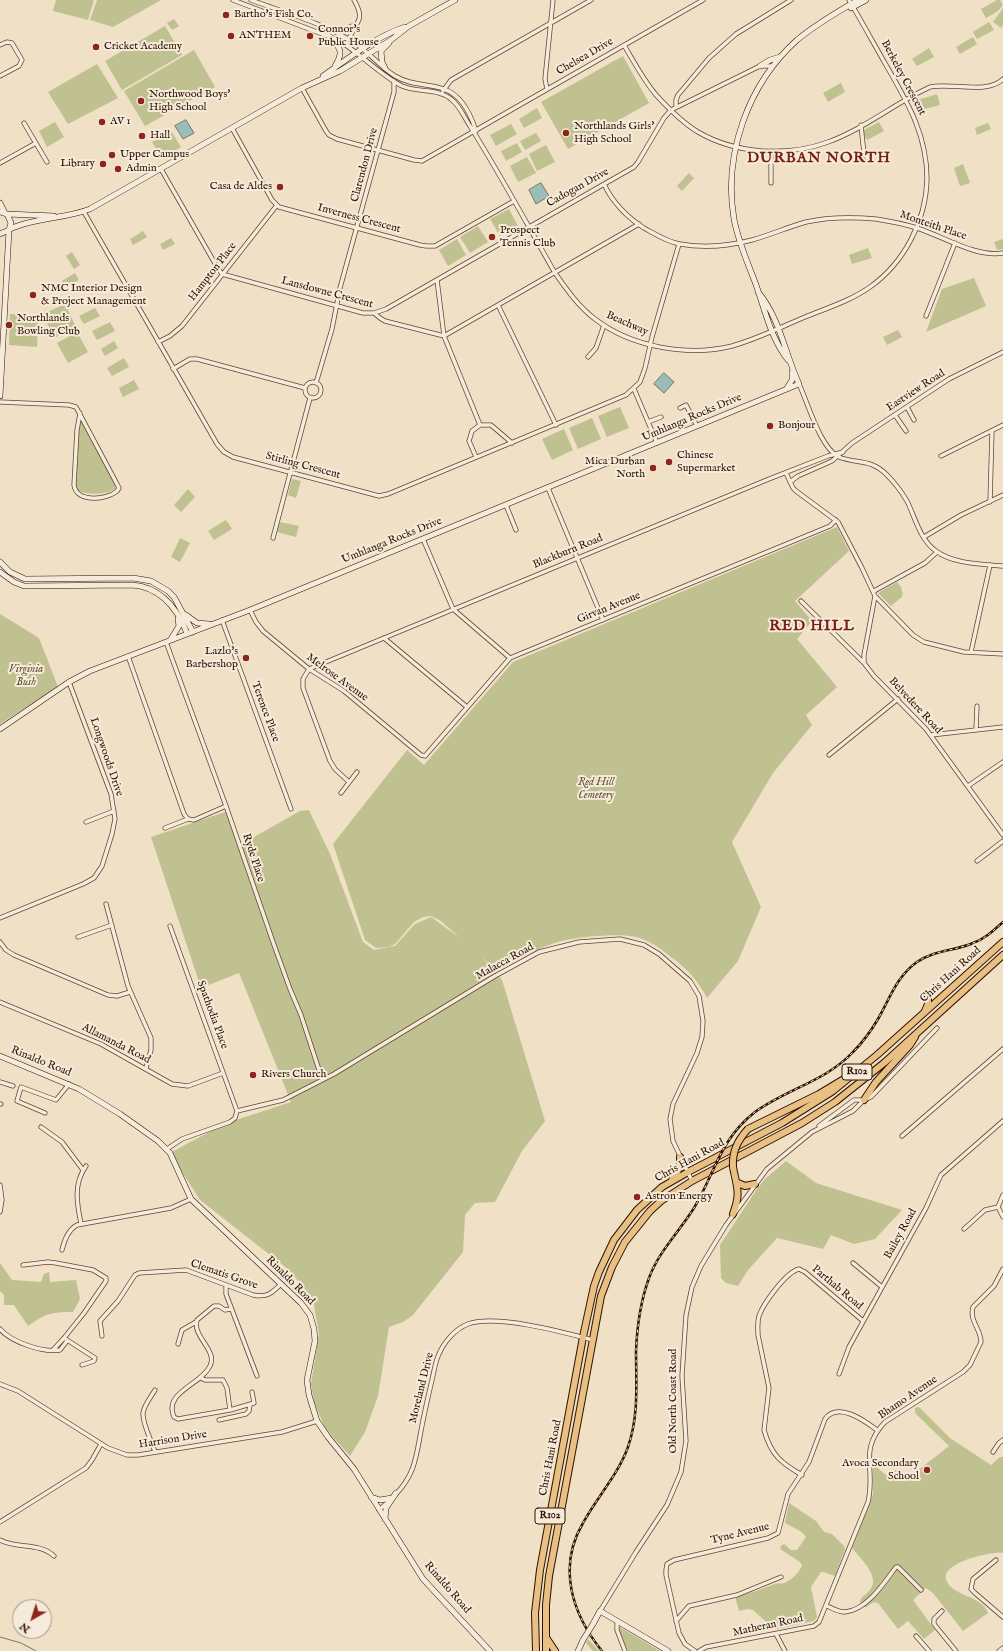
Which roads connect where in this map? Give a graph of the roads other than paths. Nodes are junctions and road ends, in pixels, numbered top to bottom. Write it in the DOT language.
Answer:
graph roads {
  1 [pos="233,0"];
  2 [pos="251,0"];
  3 [pos="354,0"];
  4 [pos="455,0"];
  5 [pos="553,0"];
  6 [pos="591,0"];
  7 [pos="703,0"];
  8 [pos="791,0"];
  9 [pos="858,0"];
  10 [pos="866,0"];
  11 [pos="851,3"];
  12 [pos="308,21"];
  13 [pos="551,23"];
  14 [pos="356,24"];
  15 [pos="409,26"];
  16 [pos="305,27"];
  17 [pos="336,32"];
  18 [pos="328,35"];
  19 [pos="397,35"];
  20 [pos="349,39"];
  21 [pos="0,45"];
  22 [pos="624,45"];
  23 [pos="363,49"];
  24 [pos="358,53"];
  25 [pos="368,54"];
  26 [pos="363,57"];
  27 [pos="780,57"];
  28 [pos="760,66"];
  29 [pos="773,66"];
  30 [pos="333,68"];
  31 [pos="385,68"];
  32 [pos="0,76"];
  33 [pos="317,80"];
  34 [pos="394,81"];
  35 [pos="1002,82"];
  36 [pos="401,85"];
  37 [pos="302,88"];
  38 [pos="444,89"];
  39 [pos="547,89"];
  40 [pos="394,92"];
  41 [pos="442,94"];
  42 [pos="906,100"];
  43 [pos="676,107"];
  44 [pos="672,110"];
  45 [pos="24,123"];
  46 [pos="861,125"];
  47 [pos="232,128"];
  48 [pos="474,130"];
  49 [pos="36,143"];
  50 [pos="736,146"];
  51 [pos="379,150"];
  52 [pos="771,151"];
  53 [pos="870,158"];
  54 [pos="46,162"];
  55 [pos="0,163"];
  56 [pos="161,169"];
  57 [pos="771,183"];
  58 [pos="604,184"];
  59 [pos="514,201"];
  60 [pos="0,203"];
  61 [pos="277,205"];
  62 [pos="84,212"];
  63 [pos="4,213"];
  64 [pos="57,216"];
  65 [pos="639,224"];
  66 [pos="528,226"];
  67 [pos="357,227"];
  68 [pos="916,228"];
  69 [pos="9,230"];
  70 [pos="0,234"];
  71 [pos="740,243"];
  72 [pos="955,243"];
  73 [pos="679,244"];
  74 [pos="1003,253"];
  75 [pos="555,273"];
  76 [pos="222,274"];
  77 [pos="437,280"];
  78 [pos="758,292"];
  79 [pos="498,305"];
  80 [pos="336,306"];
  81 [pos="2,310"];
  82 [pos="374,313"];
  83 [pos="926,316"];
  84 [pos="604,325"];
  85 [pos="779,328"];
  86 [pos="771,331"];
  87 [pos="444,336"];
  88 [pos="158,342"];
  89 [pos="651,344"];
  90 [pos="1003,352"];
  91 [pos="588,357"];
  92 [pos="790,365"];
  93 [pos="173,369"];
  94 [pos="316,383"];
  95 [pos="799,384"];
  96 [pos="305,388"];
  97 [pos="634,389"];
  98 [pos="786,389"];
  99 [pos="0,396"];
  100 [pos="310,398"];
  101 [pos="0,402"];
  102 [pos="907,407"];
  103 [pos="680,408"];
  104 [pos="80,413"];
  105 [pos="895,415"];
  106 [pos="661,417"];
  107 [pos="914,420"];
  108 [pos="648,422"];
  109 [pos="480,424"];
  110 [pos="556,425"];
  111 [pos="1003,425"];
  112 [pos="697,426"];
  113 [pos="906,431"];
  114 [pos="992,431"];
  115 [pos="512,443"];
  116 [pos="657,443"];
  117 [pos="843,452"];
  118 [pos="834,454"];
  119 [pos="838,456"];
  120 [pos="941,456"];
  121 [pos="476,457"];
  122 [pos="291,472"];
  123 [pos="786,473"];
  124 [pos="790,482"];
  125 [pos="548,488"];
  126 [pos="1003,495"];
  127 [pos="990,502"];
  128 [pos="506,505"];
  129 [pos="836,520"];
  130 [pos="516,530"];
  131 [pos="924,537"];
  132 [pos="273,538"];
  133 [pos="423,539"];
  134 [pos="937,552"];
  135 [pos="577,558"];
  136 [pos="0,562"];
  137 [pos="990,565"];
  138 [pos="1003,566"];
  139 [pos="0,572"];
  140 [pos="34,580"];
  141 [pos="34,586"];
  142 [pos="874,591"];
  143 [pos="875,596"];
  144 [pos="801,601"];
  145 [pos="453,609"];
  146 [pos="179,610"];
  147 [pos="250,610"];
  148 [pos="222,620"];
  149 [pos="603,620"];
  150 [pos="210,624"];
  151 [pos="190,633"];
  152 [pos="384,638"];
  153 [pos="168,641"];
  154 [pos="971,652"];
  155 [pos="1003,654"];
  156 [pos="128,656"];
  157 [pos="510,658"];
  158 [pos="864,663"];
  159 [pos="309,669"];
  160 [pos="70,682"];
  161 [pos="898,699"];
  162 [pos="977,706"];
  163 [pos="467,707"];
  164 [pos="1003,727"];
  165 [pos="0,729"];
  166 [pos="976,730"];
  167 [pos="931,735"];
  168 [pos="421,755"];
  169 [pos="829,755"];
  170 [pos="1003,762"];
  171 [pos="357,772"];
  172 [pos="350,782"];
  173 [pos="968,786"];
  174 [pos="341,793"];
  175 [pos="226,806"];
  176 [pos="291,809"];
  177 [pos="114,811"];
  178 [pos="188,820"];
  179 [pos="86,822"];
  180 [pos="165,828"];
  181 [pos="1003,835"];
  182 [pos="1003,841"];
  183 [pos="977,862"];
  184 [pos="106,904"];
  185 [pos="0,918"];
  186 [pos="112,926"];
  187 [pos="170,926"];
  188 [pos="78,937"];
  189 [pos="0,942"];
  190 [pos="1003,942"];
  191 [pos="1003,955"];
  192 [pos="130,992"];
  193 [pos="928,994"];
  194 [pos="0,1002"];
  195 [pos="924,1012"];
  196 [pos="937,1028"];
  197 [pos="919,1030"];
  198 [pos="1003,1049"];
  199 [pos="0,1056"];
  200 [pos="146,1068"];
  201 [pos="223,1072"];
  202 [pos="857,1073"];
  203 [pos="322,1079"];
  204 [pos="0,1082"];
  205 [pos="69,1084"];
  206 [pos="13,1086"];
  207 [pos="864,1100"];
  208 [pos="237,1111"];
  209 [pos="44,1112"];
  210 [pos="1003,1121"];
  211 [pos="41,1127"];
  212 [pos="817,1129"];
  213 [pos="902,1136"];
  214 [pos="168,1149"];
  215 [pos="680,1157"];
  216 [pos="86,1166"];
  217 [pos="83,1170"];
  218 [pos="688,1172"];
  219 [pos="692,1181"];
  220 [pos="671,1182"];
  221 [pos="738,1183"];
  222 [pos="755,1184"];
  223 [pos="0,1185"];
  224 [pos="1003,1195"];
  225 [pos="191,1199"];
  226 [pos="998,1207"];
  227 [pos="0,1212"];
  228 [pos="734,1214"];
  229 [pos="1003,1217"];
  230 [pos="81,1224"];
  231 [pos="964,1229"];
  232 [pos="62,1250"];
  233 [pos="853,1263"];
  234 [pos="23,1265"];
  235 [pos="1003,1269"];
  236 [pos="281,1284"];
  237 [pos="226,1285"];
  238 [pos="882,1287"];
  239 [pos="231,1309"];
  240 [pos="864,1321"];
  241 [pos="196,1322"];
  242 [pos="0,1329"];
  243 [pos="102,1336"];
  244 [pos="583,1337"];
  245 [pos="66,1339"];
  246 [pos="593,1340"];
  247 [pos="178,1344"];
  248 [pos="82,1365"];
  249 [pos="839,1374"];
  250 [pos="257,1376"];
  251 [pos="201,1378"];
  252 [pos="0,1384"];
  253 [pos="155,1390"];
  254 [pos="252,1392"];
  255 [pos="250,1405"];
  256 [pos="230,1410"];
  257 [pos="219,1420"];
  258 [pos="317,1421"];
  259 [pos="877,1430"];
  260 [pos="1003,1440"];
  261 [pos="101,1444"];
  262 [pos="996,1446"];
  263 [pos="1003,1446"];
  264 [pos="155,1452"];
  265 [pos="993,1452"];
  266 [pos="802,1475"];
  267 [pos="396,1493"];
  268 [pos="370,1496"];
  269 [pos="392,1498"];
  270 [pos="379,1510"];
  271 [pos="385,1520"];
  272 [pos="0,1522"];
  273 [pos="0,1540"];
  274 [pos="54,1556"];
  275 [pos="996,1560"];
  276 [pos="781,1577"];
  277 [pos="921,1590"];
  278 [pos="827,1606"];
  279 [pos="600,1611"];
  280 [pos="942,1611"];
  281 [pos="1003,1617"];
  282 [pos="676,1620"];
  283 [pos="617,1621"];
  284 [pos="545,1634"];
  285 [pos="776,1634"];
  286 [pos="916,1636"];
  287 [pos="483,1642"];
  288 [pos="536,1642"];
  289 [pos="581,1643"];
  290 [pos="1003,1648"];
  291 [pos="490,1651"];
  292 [pos="494,1651"];
  293 [pos="532,1651"];
  294 [pos="536,1651"];
  295 [pos="546,1651"];
  296 [pos="555,1651"];
  297 [pos="573,1651"];
  298 [pos="578,1651"];
  299 [pos="625,1651"];
  300 [pos="668,1651"];
  301 [pos="694,1651"];
  302 [pos="699,1651"];
  303 [pos="785,1651"];
  304 [pos="929,1651"];
  305 [pos="956,1651"];
  306 [pos="999,1651"];
  1 -- 16 [label="street, Beachway"];
  2 -- 12 [label="street, Beachway"];
  3 -- 14 [label="street"];
  4 -- 15 [label="street"];
  5 -- 13 [label="street"];
  6 -- 13 [label="street"];
  7 -- 22 [label="street, Chelsea Drive"];
  8 -- 43 [label="street"];
  9 -- 11 [label="street"];
  10 -- 11 [label="street"];
  11 -- 27 [label="street"];
  11 -- 42 [label="street, Berkeley Crescent"];
  12 -- 16 [label="street"];
  12 -- 17 [label="street, Beachway"];
  13 -- 38 [label="street"];
  13 -- 39 [label="street"];
  14 -- 17 [label="street"];
  14 -- 20 [label="street"];
  15 -- 19 [label="street"];
  15 -- 23 [label="street"];
  16 -- 18 [label="street, Beachway"];
  17 -- 20 [label="street, Beachway"];
  18 -- 24 [label="street, Beachway"];
  18 -- 30 [label="street"];
  19 -- 25 [label="street"];
  19 -- 31 [label="street"];
  20 -- 23 [label="street, Beachway"];
  21 -- 32 [label="street"];
  22 -- 39 [label="street, Chelsea Drive"];
  22 -- 44 [label="street"];
  23 -- 24 [label="street"];
  23 -- 25 [label="street, Beachway"];
  24 -- 26 [label="street, Beachway"];
  24 -- 30 [label="street"];
  25 -- 26 [label="street"];
  25 -- 31 [label="street, Beachway"];
  26 -- 33 [label="street"];
  26 -- 34 [label="street, Beachway"];
  27 -- 28 [label="street"];
  27 -- 29 [label="street"];
  28 -- 29 [label="street, Cadogan Drive"];
  28 -- 43 [label="street, Cadogan Drive"];
  29 -- 50 [label="street"];
  30 -- 33 [label="street"];
  31 -- 38 [label="street, Beachway"];
  33 -- 37 [label="street"];
  34 -- 36 [label="street, Beachway"];
  34 -- 40 [label="street, Clarendon Drive"];
  35 -- 42 [label="street"];
  36 -- 40 [label="street"];
  36 -- 41 [label="street, Beachway"];
  37 -- 47 [label="street"];
  37 -- 51 [label="street, Chelsea Drive"];
  38 -- 41 [label="street"];
  38 -- 48 [label="street, Beachway"];
  39 -- 48 [label="street, Chelsea Drive"];
  40 -- 51 [label="street, Clarendon Drive"];
  41 -- 48 [label="street, Beachway"];
  42 -- 46 [label="street"];
  42 -- 68 [label="street, Berkeley Crescent"];
  43 -- 44 [label="street, Cadogan Drive"];
  44 -- 50 [label="street"];
  44 -- 58 [label="street, Cadogan Drive"];
  45 -- 49 [label="street"];
  46 -- 52 [label="street"];
  46 -- 53 [label="street"];
  47 -- 56 [label="street"];
  47 -- 61 [label="street"];
  48 -- 51 [label="street, Chelsea Drive"];
  48 -- 59 [label="street, Beachway"];
  49 -- 54 [label="street"];
  49 -- 55 [label="street"];
  50 -- 52 [label="street"];
  50 -- 71 [label="street"];
  51 -- 67 [label="street, Clarendon Drive"];
  52 -- 57 [label="street"];
  56 -- 62 [label="street"];
  56 -- 76 [label="street"];
  58 -- 65 [label="street, Monteith Place"];
  58 -- 66 [label="street, Cadogan Drive"];
  59 -- 66 [label="street, Beachway"];
  59 -- 67 [label="street, Inverness Crescent"];
  60 -- 63 [label="street"];
  61 -- 67 [label="street, Inverness Crescent"];
  61 -- 76 [label="street, Hampton Place"];
  62 -- 64 [label="street"];
  62 -- 88 [label="street, Stirling Crescent"];
  63 -- 64 [label="street"];
  63 -- 69 [label="street"];
  64 -- 69 [label="street"];
  65 -- 73 [label="street, Monteith Place"];
  65 -- 75 [label="street"];
  66 -- 75 [label="street, Beachway"];
  66 -- 77 [label="street, Cadogan Drive"];
  67 -- 80 [label="street, Clarendon Drive"];
  68 -- 71 [label="street, Monteith Place"];
  68 -- 72 [label="street, Monteith Place"];
  68 -- 85 [label="street, Berkeley Crescent"];
  69 -- 70 [label="street"];
  69 -- 81 [label="street"];
  71 -- 73 [label="street, Monteith Place"];
  71 -- 78 [label="street"];
  72 -- 74 [label="street, Monteith Place"];
  72 -- 83 [label="street"];
  73 -- 89 [label="street, Stirling Crescent"];
  75 -- 79 [label="street"];
  75 -- 84 [label="street, Beachway"];
  76 -- 80 [label="street, Lansdowne Crescent"];
  76 -- 88 [label="street, Hampton Place"];
  77 -- 82 [label="street, Cadogan Drive"];
  77 -- 87 [label="street"];
  78 -- 85 [label="street"];
  78 -- 86 [label="street"];
  79 -- 87 [label="street"];
  79 -- 110 [label="street"];
  80 -- 82 [label="street, Lansdowne Crescent"];
  80 -- 94 [label="street, Clarendon Drive"];
  81 -- 99 [label="street"];
  82 -- 87 [label="street, Lansdowne Crescent"];
  84 -- 89 [label="street, Beachway"];
  84 -- 91 [label="street"];
  85 -- 86 [label="street, Beachway"];
  85 -- 92 [label="street"];
  86 -- 89 [label="street, Beachway"];
  86 -- 92 [label="street"];
  87 -- 109 [label="street"];
  88 -- 93 [label="street, Stirling Crescent"];
  89 -- 97 [label="street, Stirling Crescent"];
  90 -- 102 [label="street, Eastview Road"];
  92 -- 95 [label="street"];
  92 -- 98 [label="street"];
  93 -- 96 [label="street"];
  93 -- 122 [label="street, Stirling Crescent"];
  94 -- 96 [label="street"];
  94 -- 100 [label="street"];
  95 -- 98 [label="street, Umhlanga Rocks Drive"];
  95 -- 118 [label="street"];
  96 -- 100 [label="street"];
  97 -- 108 [label="street"];
  97 -- 110 [label="street, Stirling Crescent"];
  98 -- 112 [label="street, Umhlanga Rocks Drive"];
  100 -- 122 [label="street"];
  101 -- 104 [label="street"];
  102 -- 105 [label="street, Eastview Road"];
  102 -- 107 [label="street"];
  103 -- 112 [label="street"];
  104 -- 104 [label="street"];
  105 -- 113 [label="street"];
  105 -- 117 [label="street, Eastview Road"];
  106 -- 108 [label="street"];
  108 -- 116 [label="street"];
  109 -- 115 [label="street"];
  109 -- 121 [label="street"];
  110 -- 115 [label="street, Stirling Crescent"];
  111 -- 114 [label="street"];
  112 -- 116 [label="street, Umhlanga Rocks Drive"];
  114 -- 120 [label="street"];
  114 -- 127 [label="street"];
  115 -- 121 [label="street, Stirling Crescent"];
  116 -- 125 [label="street, Umhlanga Rocks Drive"];
  117 -- 118 [label="street, Eastview Road"];
  117 -- 119 [label="street, Eastview Road"];
  118 -- 119 [label="street"];
  118 -- 123 [label="street, Blackburn Road"];
  119 -- 124 [label="street"];
  119 -- 131 [label="street"];
  121 -- 122 [label="street, Stirling Crescent"];
  122 -- 132 [label="street"];
  123 -- 124 [label="street"];
  123 -- 135 [label="street, Blackburn Road"];
  124 -- 129 [label="street"];
  125 -- 128 [label="street, Umhlanga Rocks Drive"];
  125 -- 135 [label="street"];
  126 -- 127 [label="street"];
  127 -- 131 [label="street"];
  128 -- 130 [label="street"];
  128 -- 133 [label="street, Umhlanga Rocks Drive"];
  129 -- 142 [label="street"];
  129 -- 149 [label="street, Girvan Avenue"];
  131 -- 134 [label="street"];
  133 -- 145 [label="street"];
  133 -- 147 [label="street, Umhlanga Rocks Drive"];
  134 -- 137 [label="street"];
  134 -- 142 [label="street"];
  135 -- 145 [label="street, Blackburn Road"];
  135 -- 149 [label="street"];
  136 -- 140 [label="street"];
  137 -- 138 [label="street"];
  137 -- 154 [label="street"];
  139 -- 141 [label="street"];
  140 -- 141 [label="street"];
  140 -- 146 [label="street"];
  141 -- 146 [label="street"];
  142 -- 143 [label="street"];
  143 -- 154 [label="street"];
  143 -- 158 [label="street"];
  144 -- 158 [label="street, Belvedere Road"];
  145 -- 152 [label="street, Blackburn Road"];
  145 -- 157 [label="street"];
  146 -- 150 [label="street"];
  146 -- 151 [label="street"];
  146 -- 153 [label="street"];
  147 -- 148 [label="street, Umhlanga Rocks Drive"];
  147 -- 159 [label="street, Melrose Avenue"];
  148 -- 150 [label="street, Umhlanga Rocks Drive"];
  148 -- 176 [label="street, Terence Place"];
  149 -- 157 [label="street, Girvan Avenue"];
  150 -- 151 [label="street, Umhlanga Rocks Drive"];
  151 -- 153 [label="street, Umhlanga Rocks Drive"];
  152 -- 159 [label="street, Blackburn Road"];
  152 -- 163 [label="street"];
  153 -- 156 [label="street, Umhlanga Rocks Drive"];
  153 -- 175 [label="street, Ryde Place"];
  154 -- 155 [label="street"];
  156 -- 160 [label="street, Umhlanga Rocks Drive"];
  156 -- 178 [label="street"];
  157 -- 163 [label="street, Girvan Avenue"];
  158 -- 161 [label="street, Belvedere Road"];
  159 -- 168 [label="street, Melrose Avenue"];
  159 -- 172 [label="street"];
  160 -- 165 [label="street, Umhlanga Rocks Drive"];
  160 -- 177 [label="street, Longwoods Drive"];
  161 -- 167 [label="street, Belvedere Road"];
  161 -- 169 [label="street"];
  162 -- 166 [label="street"];
  163 -- 168 [label="street, Girvan Avenue"];
  164 -- 166 [label="street"];
  166 -- 167 [label="street"];
  167 -- 173 [label="street, Belvedere Road"];
  170 -- 173 [label="street"];
  171 -- 172 [label="street"];
  172 -- 174 [label="street"];
  173 -- 181 [label="street, Belvedere Road"];
  175 -- 178 [label="street"];
  175 -- 203 [label="street, Ryde Place"];
  177 -- 179 [label="street"];
  177 -- 185 [label="street, Longwoods Drive"];
  178 -- 180 [label="street"];
  182 -- 183 [label="street"];
  184 -- 186 [label="street"];
  186 -- 188 [label="street"];
  186 -- 192 [label="street"];
  187 -- 201 [label="street, Spathodia Place"];
  189 -- 192 [label="street"];
  190 -- 195 [label="main road, Chris Hani Road / R102"];
  191 -- 197 [label="main road, Chris Hani Road / R102"];
  192 -- 200 [label="street"];
  193 -- 195 [label="main road"];
  194 -- 200 [label="street, Allamanda Road"];
  195 -- 202 [label="main road, Chris Hani Road / R102"];
  196 -- 207 [label="street, Old North Coast Road"];
  197 -- 207 [label="main road"];
  197 -- 219 [label="main road, Chris Hani Road / R102"];
  198 -- 213 [label="street"];
  199 -- 205 [label="street, Rinaldo Road"];
  200 -- 201 [label="street, Allamanda Road"];
  201 -- 208 [label="street, Spathodia Place"];
  202 -- 218 [label="main road, Chris Hani Road / R102"];
  202 -- 221 [label="main road, bridge"];
  203 -- 208 [label="street, Malacca Road"];
  203 -- 215 [label="street, Malacca Road"];
  204 -- 206 [label="street"];
  205 -- 209 [label="street"];
  205 -- 214 [label="street, Rinaldo Road"];
  207 -- 212 [label="street, Old North Coast Road"];
  207 -- 212 [label="street, Old North Coast Road"];
  208 -- 214 [label="street"];
  210 -- 238 [label="street, Bailey Road"];
  211 -- 217 [label="street"];
  212 -- 222 [label="street, Old North Coast Road"];
  214 -- 225 [label="street, Rinaldo Road"];
  215 -- 218 [label="street, Malacca Road"];
  215 -- 220 [label="main road"];
  216 -- 217 [label="street"];
  217 -- 230 [label="street"];
  218 -- 219 [label="street, Malacca Road"];
  218 -- 220 [label="main road, Chris Hani Road / R102"];
  219 -- 246 [label="main road, Chris Hani Road / R102"];
  220 -- 244 [label="main road, Chris Hani Road / R102"];
  221 -- 222 [label="main road"];
  221 -- 228 [label="main road"];
  222 -- 228 [label="street, Old North Coast Road"];
  223 -- 227 [label="street"];
  224 -- 226 [label="street"];
  225 -- 230 [label="street"];
  225 -- 236 [label="street, Rinaldo Road"];
  226 -- 229 [label="street"];
  226 -- 231 [label="street"];
  228 -- 279 [label="street, Old North Coast Road"];
  230 -- 232 [label="street"];
  233 -- 238 [label="street"];
  234 -- 245 [label="street"];
  235 -- 259 [label="street, Bhamo Avenue"];
  236 -- 237 [label="street, Clematis Grove"];
  236 -- 258 [label="street, Rinaldo Road"];
  237 -- 239 [label="street"];
  237 -- 243 [label="street, Clematis Grove"];
  238 -- 240 [label="street, Bailey Road"];
  239 -- 241 [label="street"];
  239 -- 250 [label="street"];
  240 -- 249 [label="street, Bailey Road"];
  240 -- 266 [label="street, Parthab Road"];
  241 -- 247 [label="street"];
  241 -- 251 [label="street"];
  242 -- 245 [label="street"];
  244 -- 246 [label="street, Moreland Drive"];
  244 -- 267 [label="street, Moreland Drive"];
  244 -- 288 [label="main road, Chris Hani Road / R102"];
  245 -- 248 [label="street"];
  246 -- 284 [label="main road, Chris Hani Road / R102"];
  251 -- 256 [label="street"];
  251 -- 256 [label="street"];
  252 -- 261 [label="street, Harrison Drive"];
  253 -- 264 [label="street"];
  254 -- 255 [label="street"];
  255 -- 256 [label="street"];
  255 -- 257 [label="street"];
  258 -- 264 [label="street, Harrison Drive"];
  258 -- 268 [label="street, Rinaldo Road"];
  259 -- 266 [label="street, Tyne Avenue"];
  259 -- 278 [label="street, Bhamo Avenue"];
  260 -- 262 [label="street"];
  261 -- 264 [label="street, Harrison Drive"];
  261 -- 272 [label="street"];
  262 -- 263 [label="street"];
  262 -- 265 [label="street"];
  266 -- 282 [label="street, Tyne Avenue"];
  267 -- 269 [label="street, Moreland Drive"];
  267 -- 271 [label="street"];
  268 -- 269 [label="street"];
  268 -- 270 [label="street, Rinaldo Road"];
  269 -- 270 [label="street, Moreland Drive"];
  270 -- 271 [label="street, Rinaldo Road"];
  271 -- 287 [label="street, Rinaldo Road"];
  273 -- 274 [label="street"];
  275 -- 281 [label="street"];
  276 -- 282 [label="street"];
  277 -- 278 [label="street"];
  278 -- 285 [label="street, Matheran Road"];
  279 -- 283 [label="street"];
  279 -- 289 [label="street, Old North Coast Road, bridge"];
  280 -- 305 [label="street"];
  282 -- 301 [label="street, Tyne Avenue"];
  283 -- 299 [label="street"];
  283 -- 300 [label="street"];
  284 -- 295 [label="main road, Chris Hani Road / R102"];
  284 -- 296 [label="main road"];
  285 -- 302 [label="street, Matheran Road"];
  285 -- 303 [label="street"];
  286 -- 304 [label="street"];
  287 -- 291 [label="street, Rinaldo Road"];
  287 -- 292 [label="street, Rinaldo Road"];
  288 -- 293 [label="main road"];
  288 -- 294 [label="main road, Chris Hani Road / R102"];
  289 -- 297 [label="street, Old North Coast Road"];
  289 -- 298 [label="street, Old North Coast Road"];
  290 -- 306 [label="street"];
}
